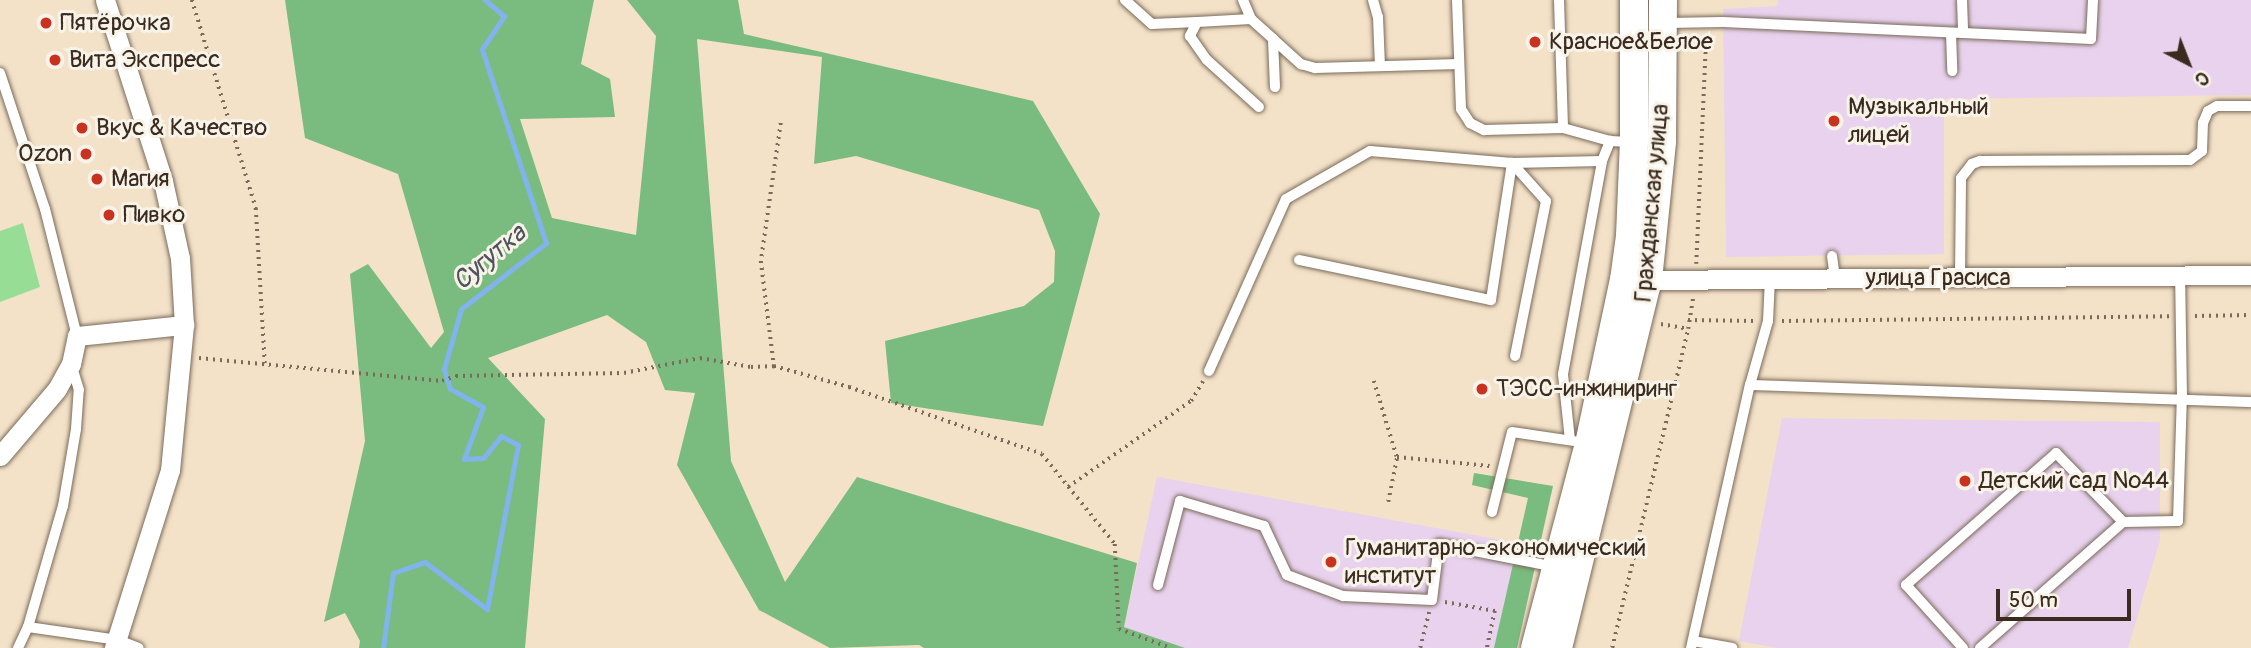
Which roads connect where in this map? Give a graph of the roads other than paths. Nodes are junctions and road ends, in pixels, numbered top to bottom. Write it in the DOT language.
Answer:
graph roads {
  1 [pos="105,0"];
  2 [pos="1125,0"];
  3 [pos="1243,0"];
  4 [pos="1373,0"];
  5 [pos="1457,0"];
  6 [pos="1559,0"];
  7 [pos="1634,0"];
  8 [pos="1962,0"];
  9 [pos="2093,0"];
  10 [pos="1663,11"];
  11 [pos="1251,19"];
  12 [pos="1197,22"];
  13 [pos="1951,33"];
  14 [pos="1963,33"];
  15 [pos="1273,39"];
  16 [pos="1460,64"];
  17 [pos="1380,66"];
  18 [pos="1952,71"];
  19 [pos="0,73"];
  20 [pos="1275,87"];
  21 [pos="2251,106"];
  22 [pos="1259,107"];
  23 [pos="1563,128"];
  24 [pos="1622,142"];
  25 [pos="1602,161"];
  26 [pos="1513,163"];
  27 [pos="1832,256"];
  28 [pos="1299,260"];
  29 [pos="2180,275"];
  30 [pos="2251,275"];
  31 [pos="1960,277"];
  32 [pos="1835,278"];
  33 [pos="1770,279"];
  34 [pos="1636,280"];
  35 [pos="184,325"];
  36 [pos="77,336"];
  37 [pos="1516,356"];
  38 [pos="71,364"];
  39 [pos="1209,371"];
  40 [pos="1750,385"];
  41 [pos="2182,397"];
  42 [pos="2251,402"];
  43 [pos="1579,442"];
  44 [pos="0,456"];
  45 [pos="1492,512"];
  46 [pos="2123,522"];
  47 [pos="1556,568"];
  48 [pos="1158,585"];
  49 [pos="28,627"];
  50 [pos="116,644"];
  51 [pos="1692,644"];
  52 [pos="18,648"];
  53 [pos="139,648"];
  54 [pos="1535,648"];
  55 [pos="1558,648"];
  56 [pos="1732,648"];
  57 [pos="1963,648"];
  58 [pos="1980,648"];
  1 -- 35 [label="street"];
  2 -- 12 [label="lane"];
  3 -- 11 [label="lane"];
  4 -- 17 [label="lane"];
  5 -- 16 [label="lane"];
  6 -- 23 [label="lane"];
  7 -- 24 [label="main road, Гражданская улица"];
  8 -- 14 [label="lane"];
  9 -- 14 [label="lane"];
  10 -- 13 [label="lane"];
  10 -- 34 [label="main road, Гражданская улица"];
  11 -- 12 [label="lane"];
  11 -- 15 [label="lane"];
  12 -- 22 [label="lane"];
  13 -- 14 [label="lane"];
  13 -- 18 [label="lane"];
  15 -- 17 [label="lane"];
  15 -- 20 [label="lane"];
  16 -- 17 [label="lane"];
  16 -- 23 [label="lane"];
  19 -- 36 [label="lane"];
  21 -- 31 [label="lane"];
  23 -- 24 [label="lane"];
  24 -- 25 [label="lane"];
  24 -- 34 [label="main road, Гражданская улица"];
  25 -- 26 [label="lane"];
  25 -- 43 [label="lane"];
  26 -- 28 [label="lane"];
  26 -- 37 [label="lane"];
  26 -- 39 [label="lane"];
  27 -- 32 [label="lane"];
  29 -- 30 [label="street, улица Грасиса"];
  29 -- 31 [label="street, улица Грасиса"];
  29 -- 41 [label="lane"];
  31 -- 32 [label="street, улица Грасиса"];
  32 -- 33 [label="street, улица Грасиса"];
  33 -- 34 [label="street, улица Грасиса"];
  33 -- 40 [label="lane"];
  34 -- 43 [label="main road, Гражданская улица"];
  34 -- 55 [label="main road, Гражданская улица"];
  35 -- 36 [label="street"];
  35 -- 50 [label="street"];
  36 -- 38 [label="street"];
  38 -- 44 [label="street"];
  38 -- 49 [label="lane"];
  40 -- 41 [label="lane"];
  40 -- 51 [label="lane"];
  41 -- 42 [label="lane"];
  41 -- 46 [label="lane"];
  43 -- 45 [label="lane"];
  43 -- 47 [label="main road, Гражданская улица"];
  46 -- 57 [label="lane"];
  46 -- 58 [label="lane"];
  47 -- 48 [label="lane"];
  47 -- 54 [label="main road, Гражданская улица"];
  49 -- 50 [label="lane"];
  49 -- 52 [label="lane"];
  50 -- 53 [label="lane"];
  51 -- 56 [label="lane"];
}
